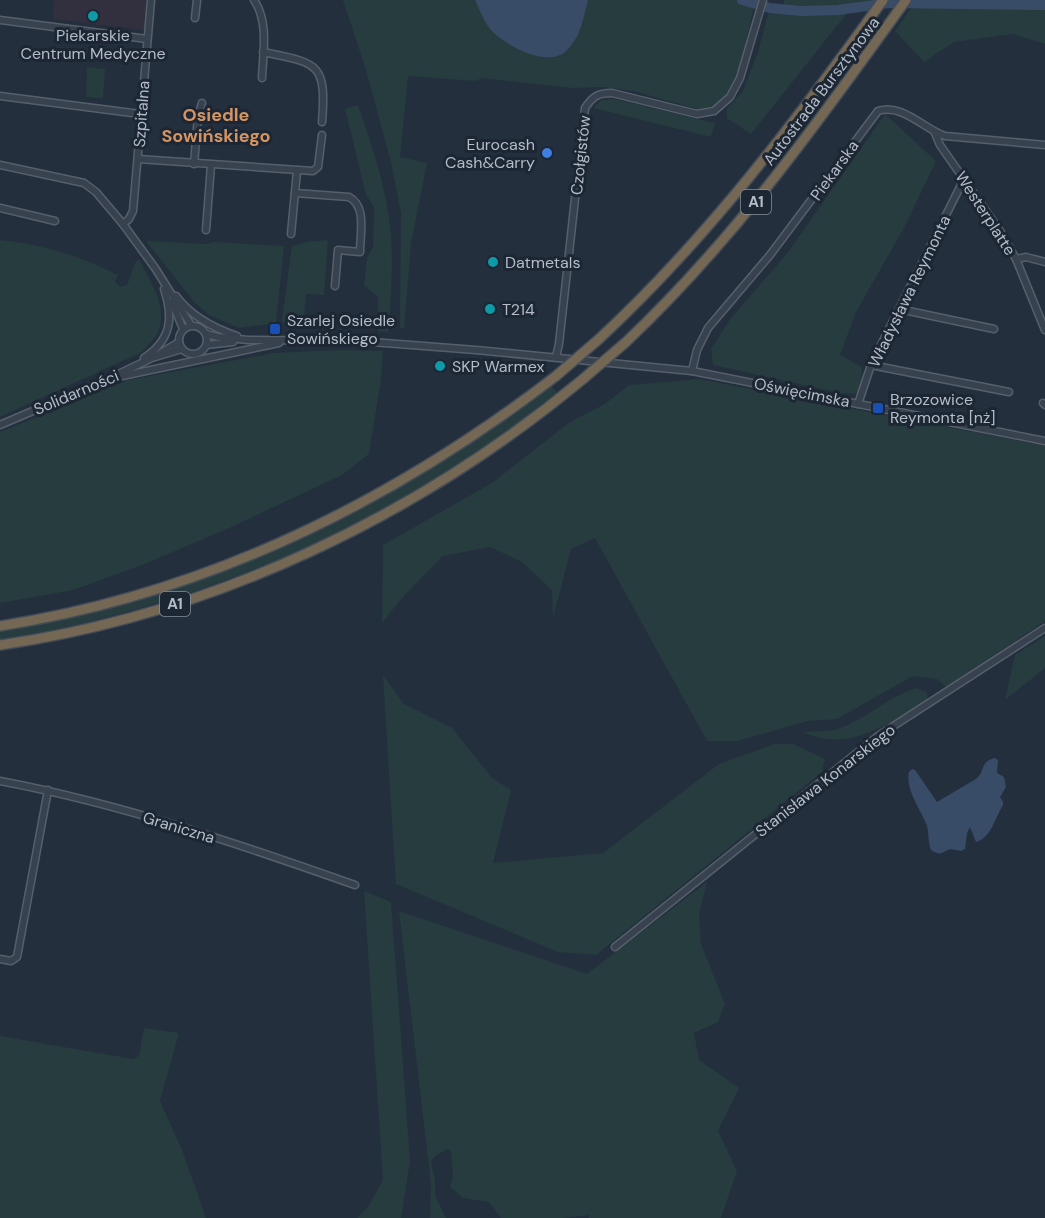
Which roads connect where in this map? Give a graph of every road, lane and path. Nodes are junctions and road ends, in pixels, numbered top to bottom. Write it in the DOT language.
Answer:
graph roads {
  1 [pos="151,0"];
  2 [pos="197,0"];
  3 [pos="254,0"];
  4 [pos="763,0"];
  5 [pos="884,0"];
  6 [pos="906,0"];
  7 [pos="195,18"];
  8 [pos="0,20"];
  9 [pos="147,39"];
  10 [pos="263,52"];
  11 [pos="262,78"];
  12 [pos="0,96"];
  13 [pos="202,103"];
  14 [pos="140,114"];
  15 [pos="322,122"];
  16 [pos="935,133"];
  17 [pos="322,135"];
  18 [pos="1045,145"];
  19 [pos="138,159"];
  20 [pos="194,164"];
  21 [pos="0,165"];
  22 [pos="211,165"];
  23 [pos="297,171"];
  24 [pos="964,179"];
  25 [pos="295,193"];
  26 [pos="0,207"];
  27 [pos="55,221"];
  28 [pos="123,224"];
  29 [pos="206,230"];
  30 [pos="291,234"];
  31 [pos="1016,260"];
  32 [pos="1045,262"];
  33 [pos="160,277"];
  34 [pos="335,286"];
  35 [pos="899,309"];
  36 [pos="191,325"];
  37 [pos="994,328"];
  38 [pos="183,329"];
  39 [pos="1045,330"];
  40 [pos="206,334"];
  41 [pos="248,340"];
  42 [pos="293,340"];
  43 [pos="179,342"];
  44 [pos="206,345"];
  45 [pos="182,349"];
  46 [pos="556,357"];
  47 [pos="152,358"];
  48 [pos="871,365"];
  49 [pos="126,370"];
  50 [pos="692,371"];
  51 [pos="110,378"];
  52 [pos="1009,392"];
  53 [pos="858,404"];
  54 [pos="0,425"];
  55 [pos="1045,441"];
  56 [pos="0,626"];
  57 [pos="1045,628"];
  58 [pos="0,645"];
  59 [pos="0,781"];
  60 [pos="48,790"];
  61 [pos="355,885"];
  62 [pos="615,947"];
  63 [pos="0,959"];
  1 -- 9 [label="street, Szpitalna"];
  2 -- 7 [label="street"];
  3 -- 10 [label="street"];
  4 -- 46 [label="street, Czołgistów"];
  5 -- 56 [label="highway, Autostrada Bursztynowa / A1, bridge"];
  6 -- 58 [label="highway, Autostrada Bursztynowa / A1, bridge"];
  8 -- 9 [label="street"];
  9 -- 14 [label="street, Szpitalna"];
  10 -- 11 [label="street"];
  10 -- 15 [label="street"];
  12 -- 14 [label="street"];
  13 -- 20 [label="street"];
  14 -- 19 [label="street, Szpitalna"];
  16 -- 18 [label="street, Piekarska"];
  16 -- 24 [label="street, Westerplatte"];
  16 -- 50 [label="street, Piekarska"];
  17 -- 23 [label="street"];
  19 -- 20 [label="street"];
  19 -- 28 [label="street, Szpitalna"];
  20 -- 22 [label="street"];
  21 -- 28 [label="street"];
  22 -- 23 [label="street"];
  22 -- 29 [label="street"];
  23 -- 25 [label="street"];
  24 -- 31 [label="street, Westerplatte"];
  24 -- 35 [label="street, Władysława Reymonta"];
  25 -- 30 [label="street"];
  25 -- 34 [label="street"];
  26 -- 27 [label="street"];
  28 -- 33 [label="street"];
  31 -- 32 [label="street"];
  31 -- 39 [label="street, Westerplatte"];
  33 -- 36 [label="street"];
  33 -- 38 [label="street"];
  33 -- 41 [label="street"];
  33 -- 49 [label="street"];
  35 -- 37 [label="street"];
  35 -- 48 [label="street, Władysława Reymonta"];
  36 -- 38 [label="street"];
  36 -- 40 [label="street"];
  38 -- 43 [label="street"];
  40 -- 41 [label="street"];
  40 -- 44 [label="street"];
  41 -- 42 [label="street"];
  41 -- 44 [label="street"];
  42 -- 46 [label="street, Oświęcimska"];
  42 -- 51 [label="street"];
  43 -- 45 [label="street"];
  43 -- 47 [label="street, Solidarności"];
  44 -- 45 [label="street"];
  45 -- 47 [label="street, Solidarności"];
  46 -- 50 [label="street, Oświęcimska"];
  47 -- 49 [label="street, Solidarności"];
  48 -- 52 [label="street"];
  48 -- 53 [label="street, Władysława Reymonta"];
  49 -- 51 [label="street, Solidarności"];
  50 -- 53 [label="street, Oświęcimska"];
  51 -- 54 [label="street, Solidarności"];
  53 -- 55 [label="street, Oświęcimska"];
  57 -- 62 [label="street, Stanisława Konarskiego"];
  59 -- 60 [label="street, Graniczna"];
  60 -- 61 [label="street, Graniczna"];
  60 -- 63 [label="street"];
}
